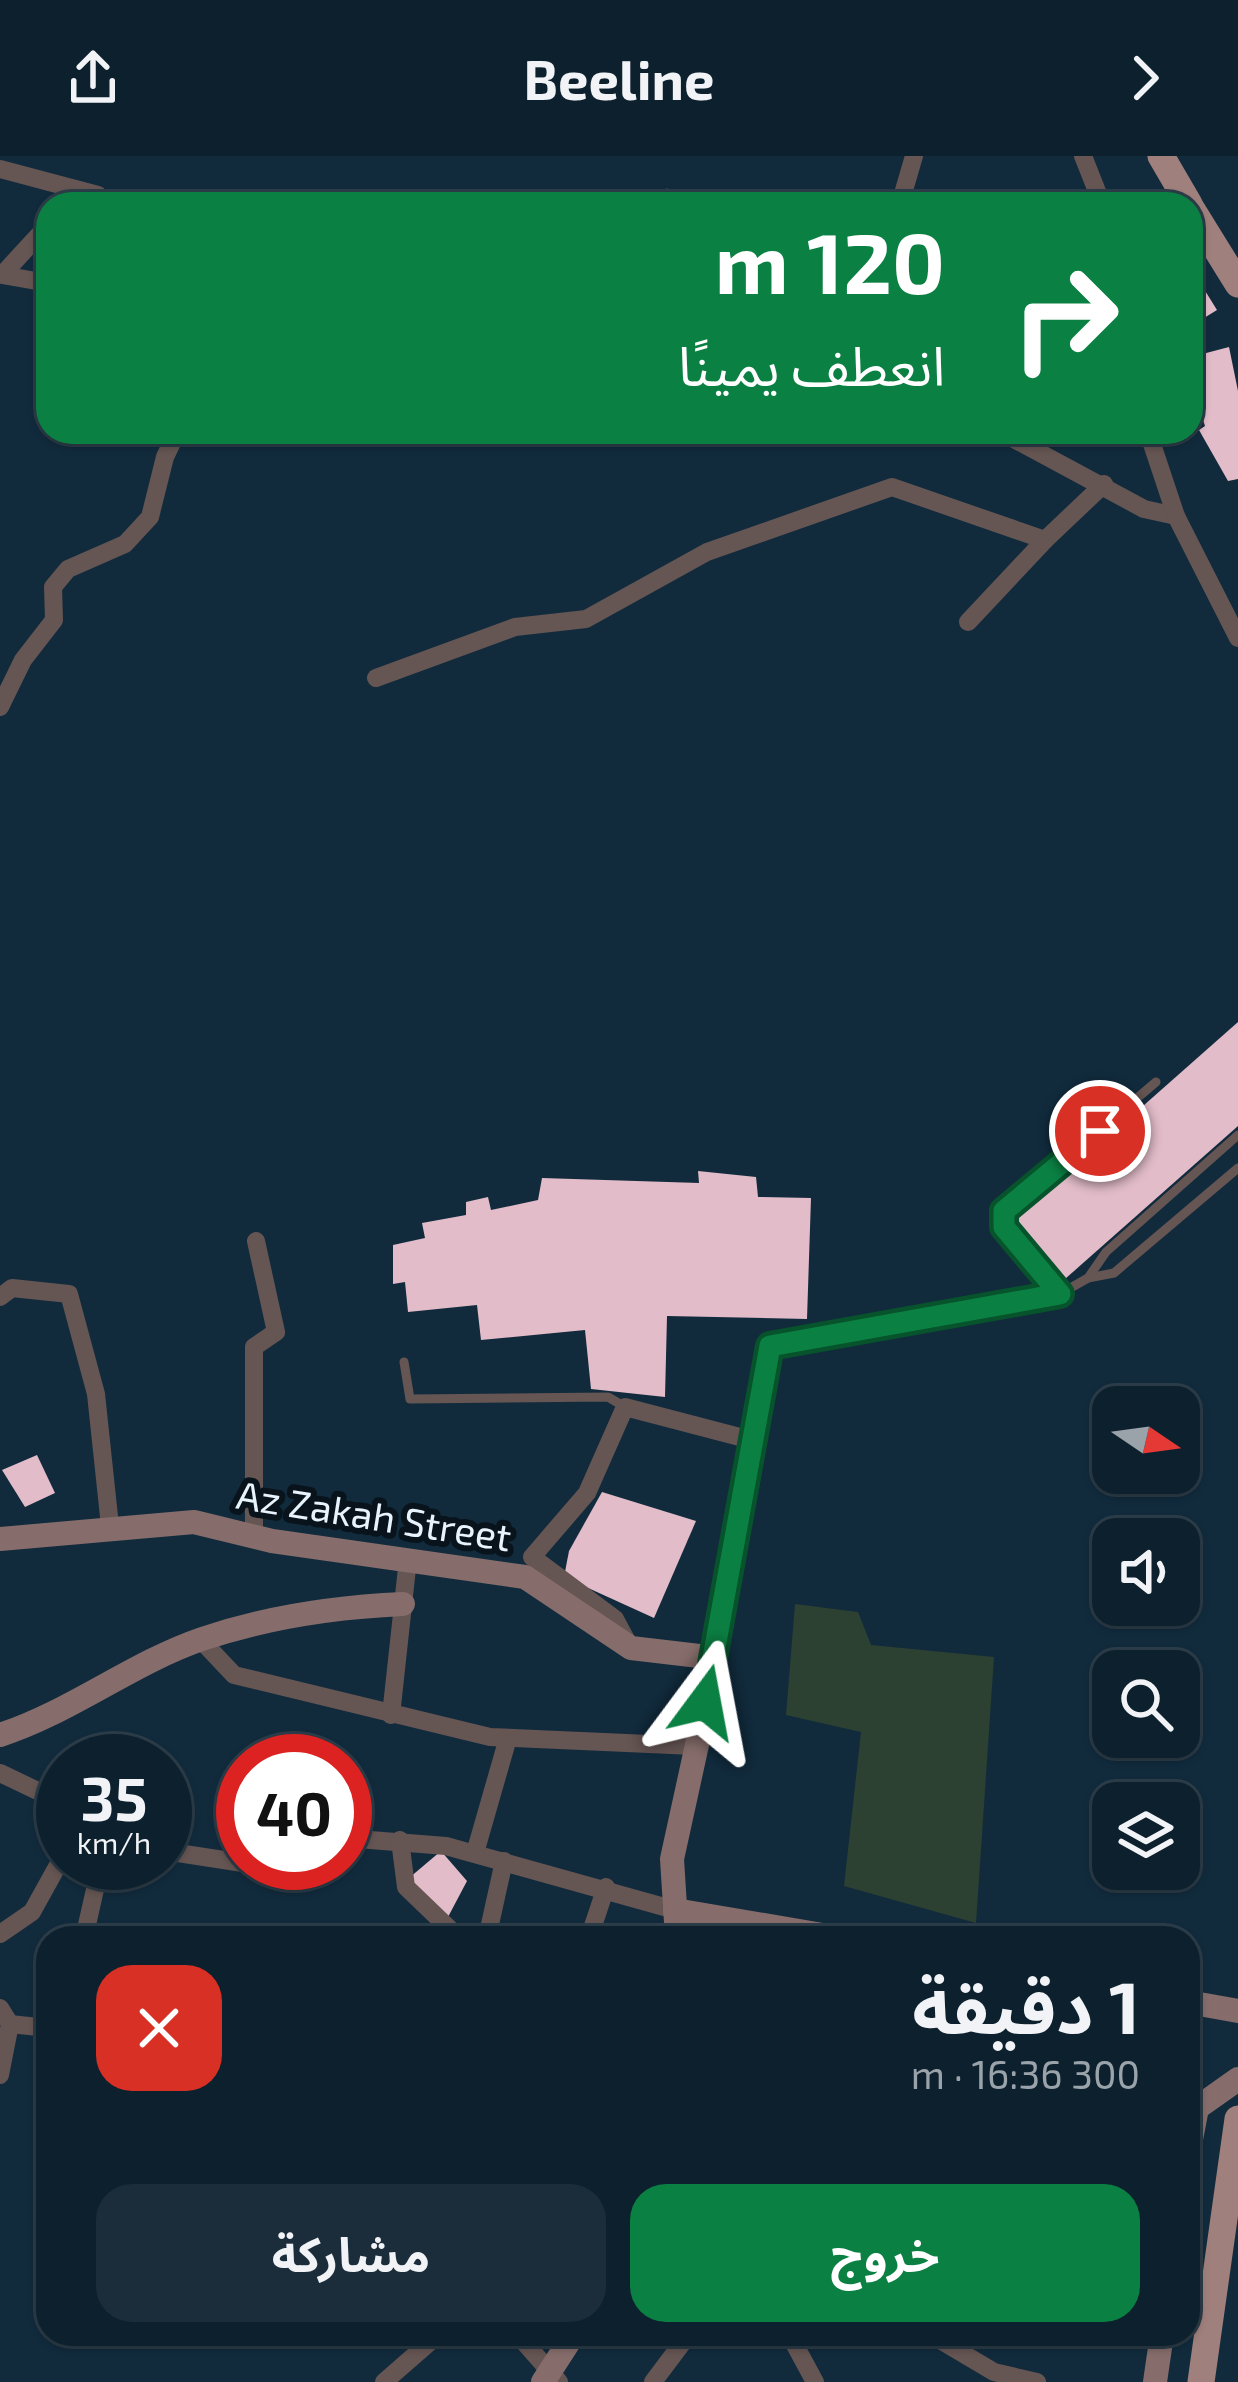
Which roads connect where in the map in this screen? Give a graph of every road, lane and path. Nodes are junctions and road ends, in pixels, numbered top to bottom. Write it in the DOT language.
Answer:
graph roads {
  1 [pos="914,156"];
  2 [pos="1083,156"];
  3 [pos="1162,157"];
  4 [pos="0,169"];
  5 [pos="87,192"];
  6 [pos="904,192"];
  7 [pos="1097,192"];
  8 [pos="1182,192"];
  9 [pos="1203,227"];
  10 [pos="36,238"];
  11 [pos="36,281"];
  12 [pos="1238,284"];
  13 [pos="172,444"];
  14 [pos="1017,444"];
  15 [pos="1152,444"];
  16 [pos="1104,484"];
  17 [pos="1176,516"];
  18 [pos="1045,540"];
  19 [pos="968,622"];
  20 [pos="1238,638"];
  21 [pos="376,678"];
  22 [pos="0,707"];
  23 [pos="1156,1082"];
  24 [pos="1236,1137"];
  25 [pos="1238,1168"];
  26 [pos="256,1241"];
  27 [pos="1088,1278"];
  28 [pos="1060,1294"];
  29 [pos="0,1298"];
  30 [pos="404,1362"];
  31 [pos="625,1407"];
  32 [pos="755,1441"];
  33 [pos="110,1526"];
  34 [pos="254,1536"];
  35 [pos="0,1539"];
  36 [pos="408,1558"];
  37 [pos="403,1604"];
  38 [pos="201,1640"];
  39 [pos="631,1648"];
  40 [pos="716,1658"];
  41 [pos="391,1715"];
  42 [pos="0,1735"];
  43 [pos="508,1738"];
  44 [pos="694,1746"];
  45 [pos="0,1773"];
  46 [pos="36,1790"];
  47 [pos="372,1839"];
  48 [pos="400,1840"];
  49 [pos="476,1853"];
  50 [pos="504,1861"];
  51 [pos="606,1887"];
  52 [pos="44,1890"];
  53 [pos="95,1890"];
  54 [pos="675,1910"];
  55 [pos="87,1926"];
  56 [pos="447,1926"];
  57 [pos="490,1926"];
  58 [pos="593,1926"];
  59 [pos="676,1926"];
  60 [pos="769,1926"];
  61 [pos="0,1934"];
  62 [pos="1200,2004"];
  63 [pos="1238,2011"];
  64 [pos="5,2016"];
  65 [pos="36,2025"];
  66 [pos="0,2075"];
  67 [pos="1238,2079"];
  68 [pos="1200,2103"];
  69 [pos="1238,2119"];
  70 [pos="1238,2240"];
  71 [pos="1214,2308"];
  72 [pos="425,2346"];
  73 [pos="526,2346"];
  74 [pos="568,2346"];
  75 [pos="680,2346"];
  76 [pos="796,2346"];
  77 [pos="947,2346"];
  78 [pos="1160,2346"];
  79 [pos="992,2377"];
  80 [pos="550,2379"];
  81 [pos="384,2382"];
  82 [pos="653,2382"];
  83 [pos="815,2382"];
  84 [pos="1037,2382"];
  85 [pos="1155,2382"];
  86 [pos="1201,2382"];
  1 -- 6 [label="street"];
  2 -- 7 [label="street"];
  3 -- 8 [label="main road"];
  4 -- 5 [label="street"];
  9 -- 12 [label="main road"];
  10 -- 11 [label="street"];
  13 -- 22 [label="street"];
  14 -- 16 [label="street"];
  15 -- 17 [label="street"];
  16 -- 17 [label="street"];
  16 -- 18 [label="street"];
  17 -- 20 [label="street"];
  18 -- 19 [label="street"];
  18 -- 21 [label="street"];
  23 -- 28 [label="lane"];
  24 -- 27 [label="lane"];
  25 -- 27 [label="lane"];
  26 -- 34 [label="street"];
  27 -- 28 [label="lane"];
  28 -- 32 [label="street"];
  29 -- 33 [label="street"];
  30 -- 31 [label="lane"];
  31 -- 32 [label="street"];
  31 -- 39 [label="street"];
  32 -- 40 [label="street"];
  33 -- 34 [label="street, Az Zakah Street"];
  33 -- 35 [label="street, Az Zakah Street"];
  34 -- 36 [label="street, Az Zakah Street"];
  36 -- 37 [label="street"];
  36 -- 39 [label="street, Az Zakah Street"];
  37 -- 38 [label="street"];
  37 -- 41 [label="street"];
  38 -- 41 [label="street"];
  38 -- 42 [label="street"];
  39 -- 40 [label="street, Az Zakah Street"];
  40 -- 44 [label="street"];
  41 -- 43 [label="street"];
  43 -- 44 [label="street"];
  43 -- 49 [label="street"];
  44 -- 54 [label="street"];
  45 -- 46 [label="street"];
  47 -- 48 [label="street"];
  48 -- 49 [label="street"];
  48 -- 56 [label="street"];
  49 -- 50 [label="street"];
  50 -- 51 [label="street"];
  50 -- 57 [label="street"];
  51 -- 54 [label="street"];
  51 -- 58 [label="street"];
  52 -- 61 [label="street"];
  53 -- 55 [label="street"];
  54 -- 59 [label="street"];
  54 -- 60 [label="street"];
  62 -- 63 [label="street"];
  64 -- 65 [label="street"];
  64 -- 66 [label="street"];
  67 -- 68 [label="street"];
  69 -- 71 [label="main road"];
  70 -- 71 [label="main road"];
  71 -- 86 [label="main road"];
  72 -- 81 [label="street"];
  73 -- 80 [label="street"];
  74 -- 80 [label="street"];
  75 -- 82 [label="street"];
  76 -- 83 [label="street"];
  77 -- 79 [label="street"];
  78 -- 85 [label="street"];
  79 -- 84 [label="street"];
}
